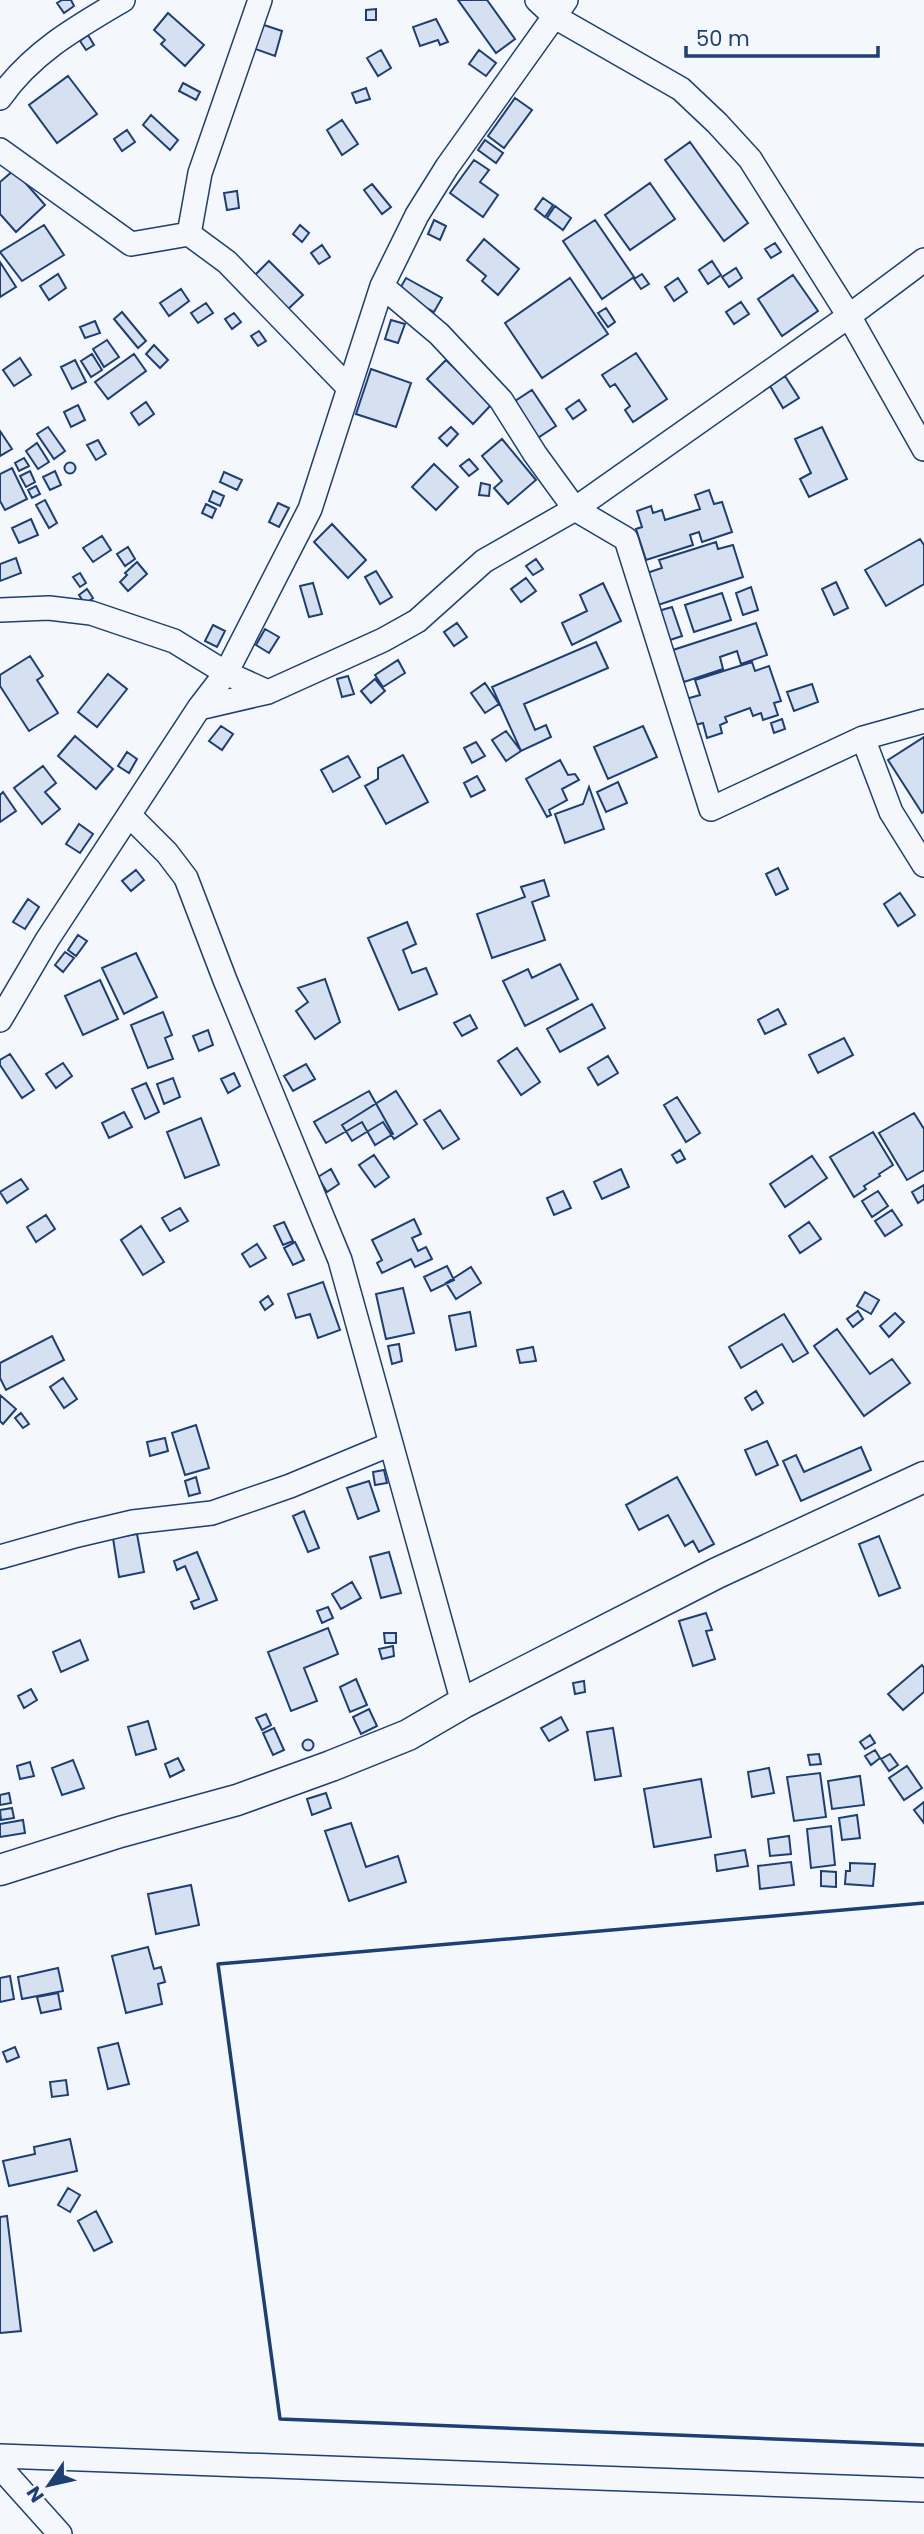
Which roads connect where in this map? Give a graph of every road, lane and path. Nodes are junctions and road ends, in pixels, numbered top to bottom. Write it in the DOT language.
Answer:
graph roads {
  1 [pos="123,0"];
  2 [pos="260,0"];
  3 [pos="537,0"];
  4 [pos="560,8"];
  5 [pos="3,84"];
  6 [pos="0,150"];
  7 [pos="189,234"];
  8 [pos="924,260"];
  9 [pos="382,286"];
  10 [pos="849,316"];
  11 [pos="349,388"];
  12 [pos="924,449"];
  13 [pos="575,509"];
  14 [pos="0,610"];
  15 [pos="226,673"];
  16 [pos="268,692"];
  17 [pos="199,708"];
  18 [pos="924,721"];
  19 [pos="863,738"];
  20 [pos="129,815"];
  21 [pos="924,865"];
  22 [pos="0,1020"];
  23 [pos="391,1444"];
  24 [pos="924,1478"];
  25 [pos="0,1557"];
  26 [pos="463,1703"];
  27 [pos="0,1870"];
  28 [pos="0,2456"];
  29 [pos="0,2467"];
  30 [pos="924,2490"];
  31 [pos="60,2534"];
  1 -- 5 [label="street"];
  2 -- 7 [label="street"];
  3 -- 4 [label="street"];
  4 -- 9 [label="street"];
  4 -- 10 [label="street"];
  6 -- 7 [label="street"];
  7 -- 11 [label="street"];
  8 -- 10 [label="street"];
  9 -- 11 [label="street"];
  9 -- 13 [label="street"];
  10 -- 12 [label="street"];
  10 -- 13 [label="street"];
  11 -- 15 [label="street"];
  13 -- 16 [label="street"];
  13 -- 19 [label="street"];
  14 -- 15 [label="street"];
  15 -- 16 [label="street"];
  15 -- 17 [label="street"];
  16 -- 17 [label="street"];
  17 -- 20 [label="street"];
  18 -- 19 [label="street"];
  19 -- 21 [label="street"];
  20 -- 22 [label="street"];
  20 -- 23 [label="street"];
  23 -- 25 [label="street"];
  23 -- 26 [label="street"];
  24 -- 26 [label="street"];
  26 -- 27 [label="street"];
  28 -- 30 [label="street"];
  29 -- 31 [label="street"];
}
